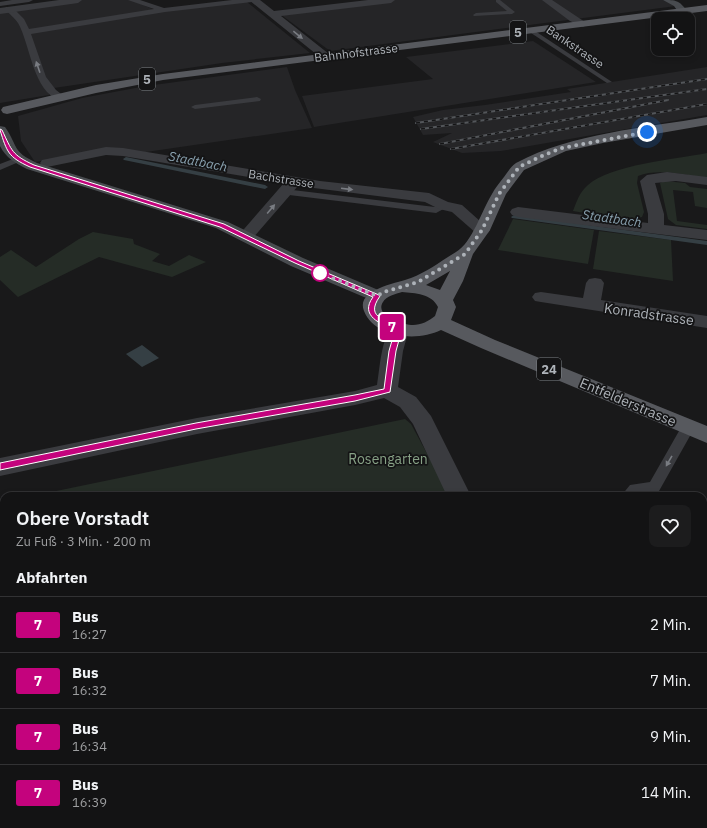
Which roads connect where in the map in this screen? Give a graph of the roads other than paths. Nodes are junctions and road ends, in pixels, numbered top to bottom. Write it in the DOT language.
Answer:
graph roads {
  1 [pos="29,0"];
  2 [pos="78,0"];
  3 [pos="132,0"];
  4 [pos="252,0"];
  5 [pos="391,0"];
  6 [pos="546,0"];
  7 [pos="667,0"];
  8 [pos="498,1"];
  9 [pos="0,4"];
  10 [pos="705,9"];
  11 [pos="5,10"];
  12 [pos="164,10"];
  13 [pos="682,11"];
  14 [pos="272,14"];
  15 [pos="476,16"];
  16 [pos="583,24"];
  17 [pos="530,30"];
  18 [pos="26,32"];
  19 [pos="325,56"];
  20 [pos="609,82"];
  21 [pos="60,97"];
  22 [pos="257,99"];
  23 [pos="195,107"];
  24 [pos="2,112"];
  25 [pos="707,121"];
  26 [pos="1,135"];
  27 [pos="18,159"];
  28 [pos="47,163"];
  29 [pos="0,167"];
  30 [pos="707,181"];
  31 [pos="289,186"];
  32 [pos="518,212"];
  33 [pos="656,228"];
  34 [pos="482,230"];
  35 [pos="707,235"];
  36 [pos="246,236"];
  37 [pos="465,254"];
  38 [pos="595,283"];
  39 [pos="402,287"];
  40 [pos="377,296"];
  41 [pos="541,297"];
  42 [pos="443,301"];
  43 [pos="591,305"];
  44 [pos="440,322"];
  45 [pos="707,322"];
  46 [pos="399,329"];
  47 [pos="387,390"];
  48 [pos="698,431"];
  49 [pos="0,467"];
  50 [pos="458,492"];
  51 [pos="632,492"];
  1 -- 9 [label="street"];
  2 -- 11 [label="street"];
  3 -- 12 [label="street"];
  4 -- 12 [label="street"];
  4 -- 14 [label="street"];
  5 -- 14 [label="street"];
  6 -- 16 [label="street"];
  7 -- 13 [label="main road"];
  8 -- 15 [label="lane"];
  10 -- 13 [label="main road, Bahnhofstrasse / 5"];
  11 -- 18 [label="street"];
  12 -- 18 [label="street"];
  13 -- 16 [label="main road, Bahnhofstrasse / 5"];
  14 -- 19 [label="street, one-way"];
  16 -- 17 [label="main road, Bahnhofstrasse / 5"];
  17 -- 19 [label="main road, Bahnhofstrasse / 5"];
  17 -- 20 [label="lane, Bankstrasse"];
  21 -- 18 [label="street, one-way"];
  19 -- 21 [label="main road, Bahnhofstrasse / 5"];
  21 -- 24 [label="main road, Bahnhofstrasse / 5"];
  22 -- 23 [label="lane"];
  25 -- 34 [label="main road"];
  26 -- 27 [label="main road"];
  27 -- 29 [label="lane"];
  27 -- 36 [label="main road"];
  28 -- 31 [label="street, Bachstrasse"];
  30 -- 33 [label="street"];
  31 -- 34 [label="street, Bachstrasse"];
  36 -- 31 [label="street, one-way"];
  32 -- 33 [label="street"];
  33 -- 35 [label="street"];
  34 -- 37 [label="main road"];
  36 -- 40 [label="main road"];
  37 -- 39 [label="main road"];
  37 -- 42 [label="main road"];
  38 -- 43 [label="street, Konradstrasse"];
  39 -- 40 [label="main road"];
  39 -- 42 [label="main road"];
  40 -- 46 [label="main road"];
  41 -- 43 [label="street, Konradstrasse"];
  42 -- 44 [label="main road"];
  43 -- 45 [label="street, Konradstrasse"];
  44 -- 46 [label="main road"];
  44 -- 48 [label="main road, Entfelderstrasse / 24"];
  46 -- 47 [label="street"];
  47 -- 49 [label="street"];
  47 -- 50 [label="street"];
  48 -- 51 [label="lane, one-way"];
}
